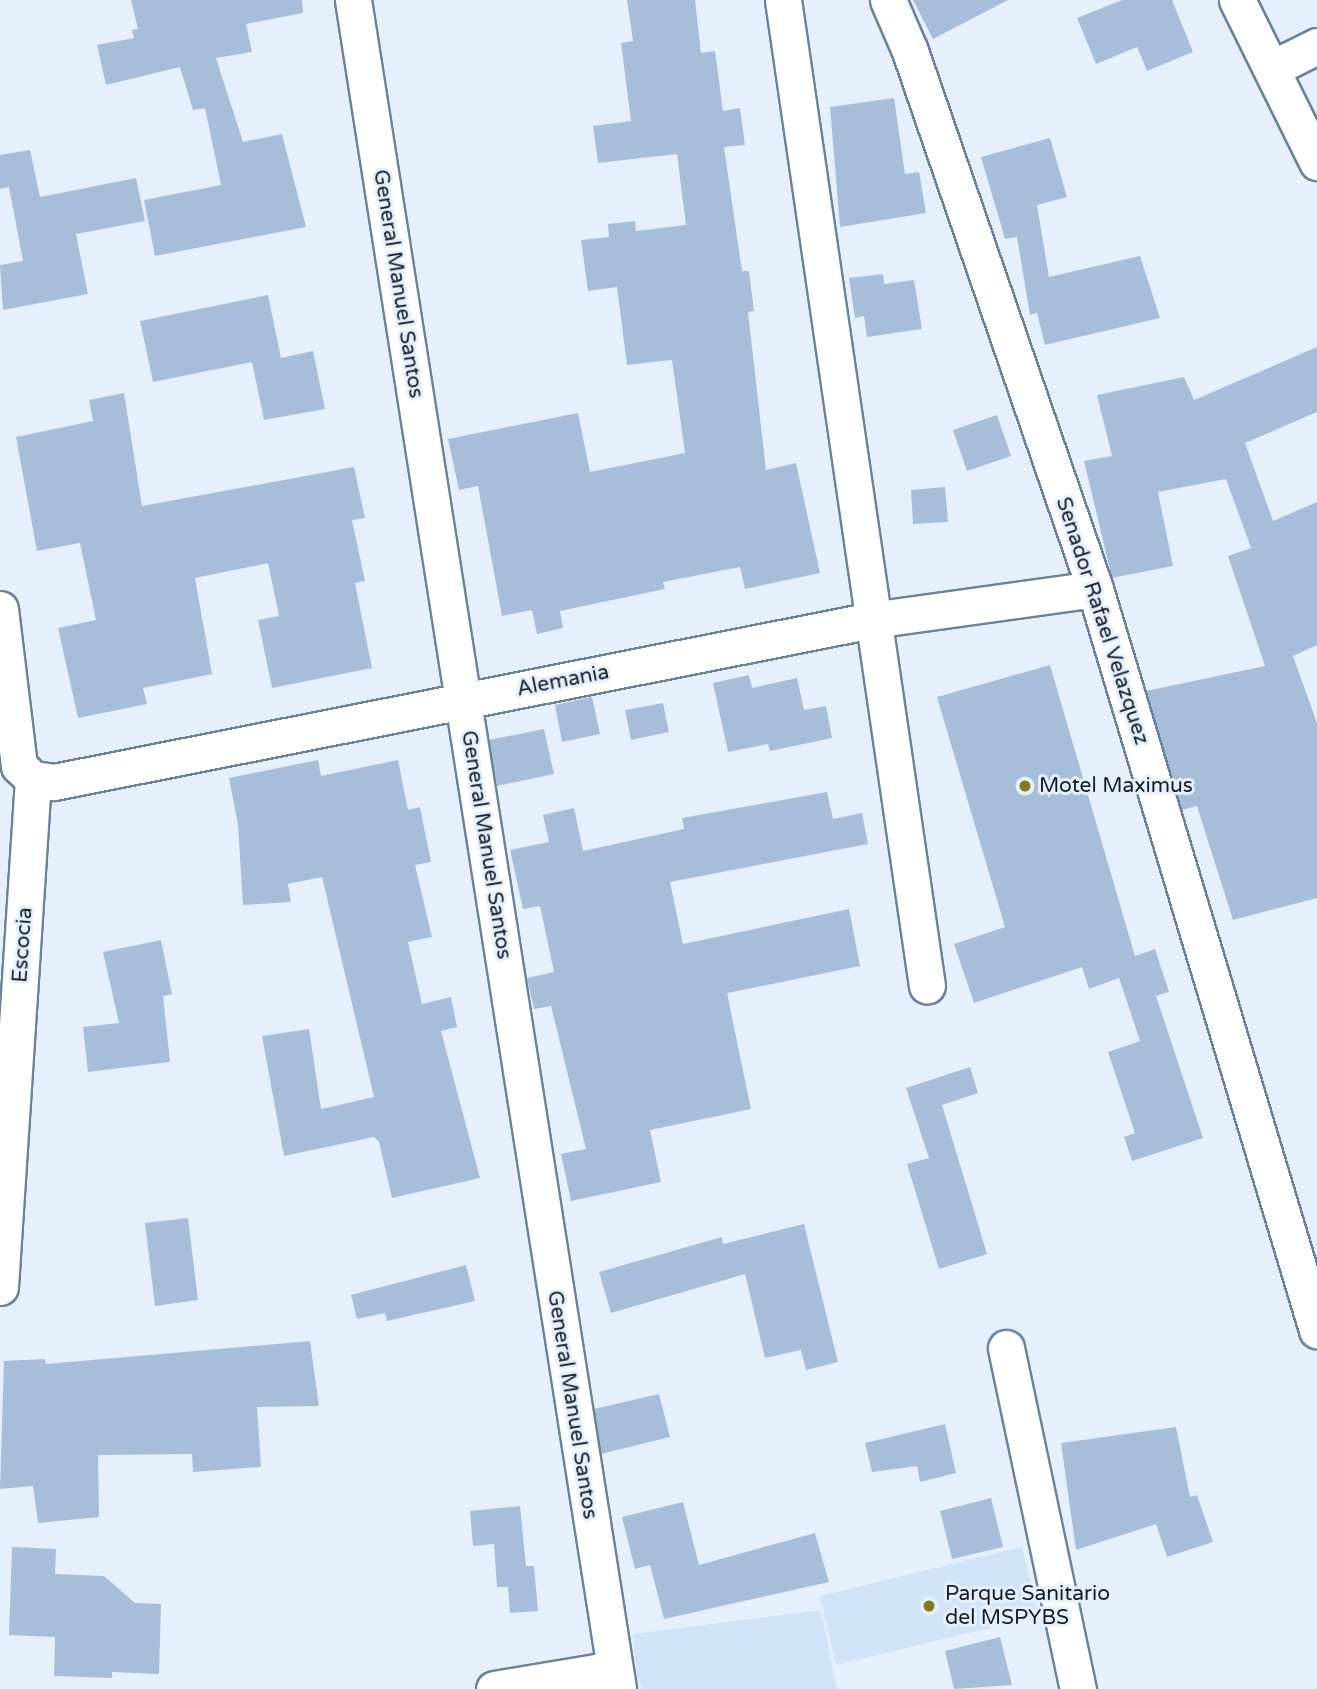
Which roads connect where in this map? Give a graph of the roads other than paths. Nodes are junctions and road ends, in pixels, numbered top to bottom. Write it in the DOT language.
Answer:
graph roads {
  1 [pos="353,0"];
  2 [pos="783,0"];
  3 [pos="888,0"];
  4 [pos="1237,0"];
  5 [pos="1317,46"];
  6 [pos="1273,68"];
  7 [pos="1317,162"];
  8 [pos="1095,589"];
  9 [pos="0,609"];
  10 [pos="872,620"];
  11 [pos="464,701"];
  12 [pos="33,779"];
  13 [pos="927,986"];
  14 [pos="0,1287"];
  15 [pos="1317,1330"];
  16 [pos="1006,1348"];
  17 [pos="616,1679"];
  18 [pos="494,1689"];
  19 [pos="1078,1689"];
  1 -- 11 [label="street, General Manuel Santos"];
  2 -- 10 [label="street"];
  3 -- 8 [label="street, Senador Rafael Velazquez"];
  4 -- 6 [label="street"];
  5 -- 6 [label="street"];
  6 -- 7 [label="street"];
  8 -- 10 [label="street, Alemania"];
  8 -- 15 [label="street, Senador Rafael Velazquez"];
  9 -- 12 [label="street"];
  10 -- 11 [label="street, Alemania"];
  10 -- 13 [label="street"];
  11 -- 12 [label="street, Alemania"];
  11 -- 17 [label="street, General Manuel Santos"];
  12 -- 14 [label="street, Escocia"];
  16 -- 19 [label="street"];
  17 -- 18 [label="street"];
}
